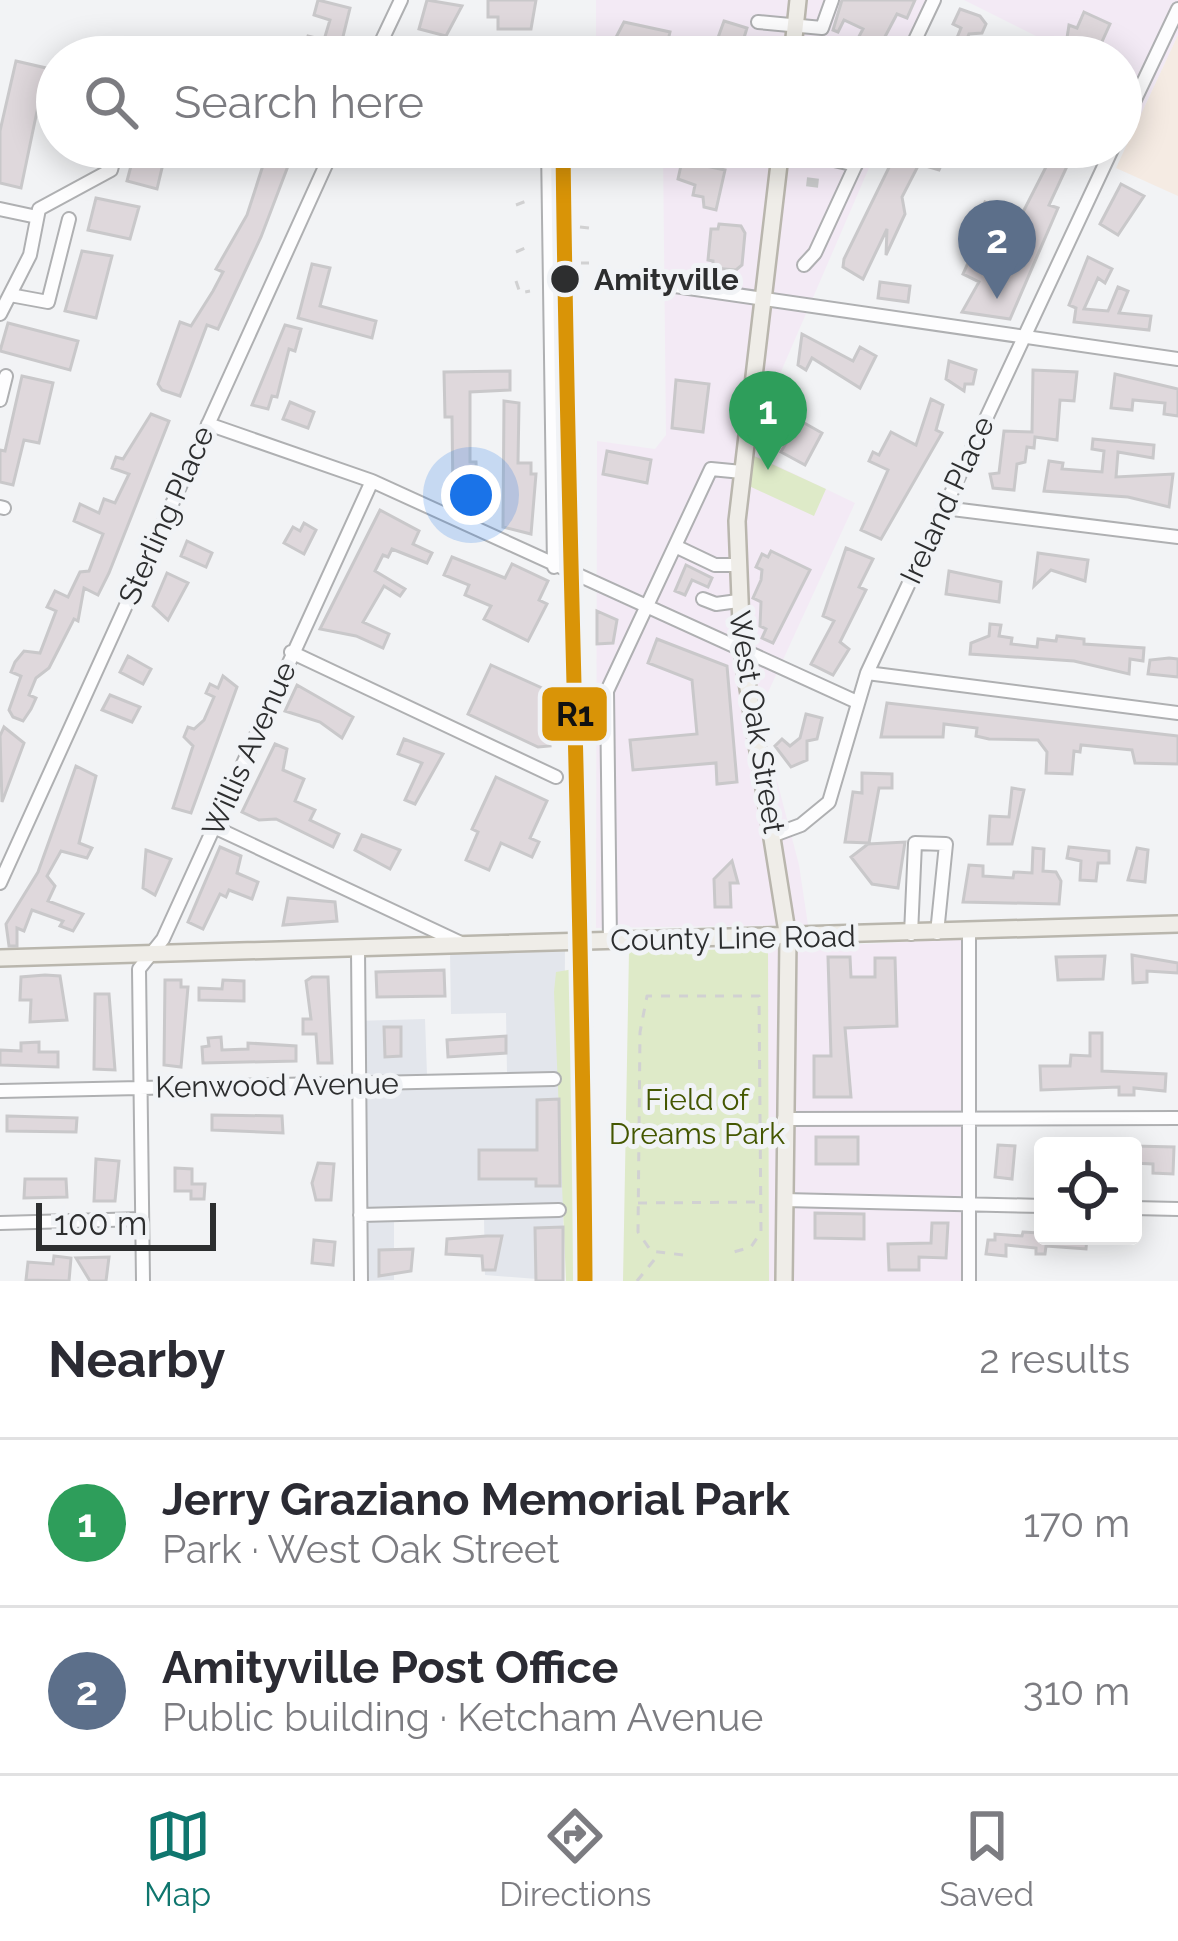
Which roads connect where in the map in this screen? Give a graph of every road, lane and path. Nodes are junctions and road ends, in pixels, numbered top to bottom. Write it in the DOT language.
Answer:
graph roads {
  1 [pos="400,0"];
  2 [pos="798,0"];
  3 [pos="832,0"];
  4 [pos="930,2"];
  5 [pos="1178,9"];
  6 [pos="758,22"];
  7 [pos="796,26"];
  8 [pos="386,36"];
  9 [pos="795,36"];
  10 [pos="916,36"];
  11 [pos="1142,85"];
  12 [pos="112,168"];
  13 [pos="324,168"];
  14 [pos="548,168"];
  15 [pos="776,168"];
  16 [pos="855,168"];
  17 [pos="1103,168"];
  18 [pos="529,200"];
  19 [pos="516,205"];
  20 [pos="0,209"];
  21 [pos="37,218"];
  22 [pos="69,218"];
  23 [pos="580,227"];
  24 [pos="589,228"];
  25 [pos="530,246"];
  26 [pos="516,253"];
  27 [pos="561,263"];
  28 [pos="589,263"];
  29 [pos="804,265"];
  30 [pos="516,281"];
  31 [pos="654,283"];
  32 [pos="8,289"];
  33 [pos="530,291"];
  34 [pos="761,298"];
  35 [pos="0,314"];
  36 [pos="1022,340"];
  37 [pos="1178,359"];
  38 [pos="6,376"];
  39 [pos="0,400"];
  40 [pos="208,424"];
  41 [pos="742,472"];
  42 [pos="371,481"];
  43 [pos="944,508"];
  44 [pos="1178,537"];
  45 [pos="675,546"];
  46 [pos="738,565"];
  47 [pos="554,567"];
  48 [pos="703,599"];
  49 [pos="738,601"];
  50 [pos="644,609"];
  51 [pos="742,651"];
  52 [pos="291,652"];
  53 [pos="867,673"];
  54 [pos="857,701"];
  55 [pos="1178,713"];
  56 [pos="556,777"];
  57 [pos="214,827"];
  58 [pos="774,835"];
  59 [pos="0,883"];
  60 [pos="1178,924"];
  61 [pos="937,932"];
  62 [pos="969,932"];
  63 [pos="910,934"];
  64 [pos="788,938"];
  65 [pos="610,941"];
  66 [pos="466,945"];
  67 [pos="358,949"];
  68 [pos="146,956"];
  69 [pos="0,958"];
  70 [pos="554,1079"];
  71 [pos="359,1083"];
  72 [pos="141,1088"];
  73 [pos="0,1091"];
  74 [pos="969,1117"];
  75 [pos="1178,1118"];
  76 [pos="784,1119"];
  77 [pos="784,1199"];
  78 [pos="761,1202"];
  79 [pos="638,1203"];
  80 [pos="969,1204"];
  81 [pos="1034,1206"];
  82 [pos="1142,1208"];
  83 [pos="1178,1209"];
  84 [pos="559,1210"];
  85 [pos="360,1215"];
  86 [pos="142,1220"];
  87 [pos="0,1223"];
  88 [pos="661,1252"];
  89 [pos="727,1254"];
  90 [pos="683,1255"];
  91 [pos="143,1281"];
  92 [pos="361,1281"];
  93 [pos="637,1281"];
  94 [pos="784,1281"];
  95 [pos="969,1281"];
  1 -- 8 [label="street"];
  2 -- 7 [label="main road"];
  3 -- 7 [label="street"];
  4 -- 10 [label="street"];
  5 -- 11 [label="street"];
  6 -- 7 [label="street"];
  7 -- 9 [label="main road"];
  12 -- 21 [label="street"];
  13 -- 40 [label="street, Sterling Place"];
  14 -- 47 [label="street"];
  15 -- 34 [label="main road, West Oak Street"];
  16 -- 29 [label="street"];
  17 -- 36 [label="street, Ireland Place"];
  18 -- 19 [label="path"];
  20 -- 21 [label="street"];
  21 -- 32 [label="street"];
  22 -- 32 [label="street"];
  23 -- 24 [label="path"];
  25 -- 26 [label="path"];
  27 -- 28 [label="path"];
  30 -- 33 [label="path"];
  31 -- 34 [label="street"];
  32 -- 35 [label="street"];
  34 -- 36 [label="street"];
  34 -- 41 [label="main road, West Oak Street"];
  36 -- 37 [label="street"];
  36 -- 43 [label="street, Ireland Place"];
  38 -- 39 [label="street"];
  40 -- 42 [label="street"];
  40 -- 59 [label="street, Sterling Place"];
  41 -- 45 [label="street"];
  41 -- 46 [label="main road, West Oak Street"];
  42 -- 47 [label="street"];
  42 -- 52 [label="street, Willis Avenue"];
  43 -- 44 [label="street"];
  43 -- 53 [label="street, Ireland Place"];
  45 -- 46 [label="street"];
  45 -- 50 [label="street"];
  46 -- 49 [label="main road, West Oak Street"];
  47 -- 50 [label="street"];
  48 -- 49 [label="street"];
  49 -- 51 [label="main road, West Oak Street"];
  50 -- 51 [label="street"];
  50 -- 65 [label="street"];
  51 -- 54 [label="street"];
  51 -- 58 [label="main road, West Oak Street"];
  52 -- 56 [label="street"];
  52 -- 57 [label="street, Willis Avenue"];
  53 -- 54 [label="street, Ireland Place"];
  53 -- 55 [label="street"];
  54 -- 58 [label="street, Ireland Place"];
  57 -- 66 [label="street"];
  57 -- 68 [label="street, Willis Avenue"];
  58 -- 64 [label="main road, West Oak Street"];
  60 -- 62 [label="main road, County Line Road"];
  61 -- 62 [label="main road, County Line Road"];
  61 -- 63 [label="main road, County Line Road"];
  61 -- 63 [label="street"];
  62 -- 74 [label="street"];
  63 -- 64 [label="main road, County Line Road"];
  64 -- 65 [label="main road, County Line Road"];
  64 -- 76 [label="main road, West Oak Street"];
  65 -- 66 [label="main road, County Line Road"];
  66 -- 67 [label="main road, County Line Road"];
  67 -- 68 [label="main road, County Line Road"];
  67 -- 71 [label="street"];
  68 -- 69 [label="main road, County Line Road"];
  68 -- 72 [label="street, Willis Avenue"];
  70 -- 71 [label="street, Kenwood Avenue"];
  71 -- 72 [label="street, Kenwood Avenue"];
  71 -- 85 [label="street"];
  72 -- 73 [label="street, Kenwood Avenue"];
  72 -- 86 [label="street, Willis Avenue"];
  74 -- 75 [label="street"];
  74 -- 76 [label="street"];
  74 -- 80 [label="street"];
  76 -- 77 [label="main road, West Oak Street"];
  77 -- 80 [label="street"];
  77 -- 94 [label="main road, West Oak Street"];
  78 -- 79 [label="path"];
  78 -- 79 [label="path"];
  78 -- 89 [label="path"];
  79 -- 88 [label="path"];
  80 -- 81 [label="street"];
  80 -- 95 [label="street"];
  82 -- 83 [label="street"];
  84 -- 85 [label="street"];
  85 -- 92 [label="street"];
  86 -- 87 [label="street"];
  86 -- 91 [label="street, Willis Avenue"];
  88 -- 90 [label="path"];
  88 -- 93 [label="path"];
}
